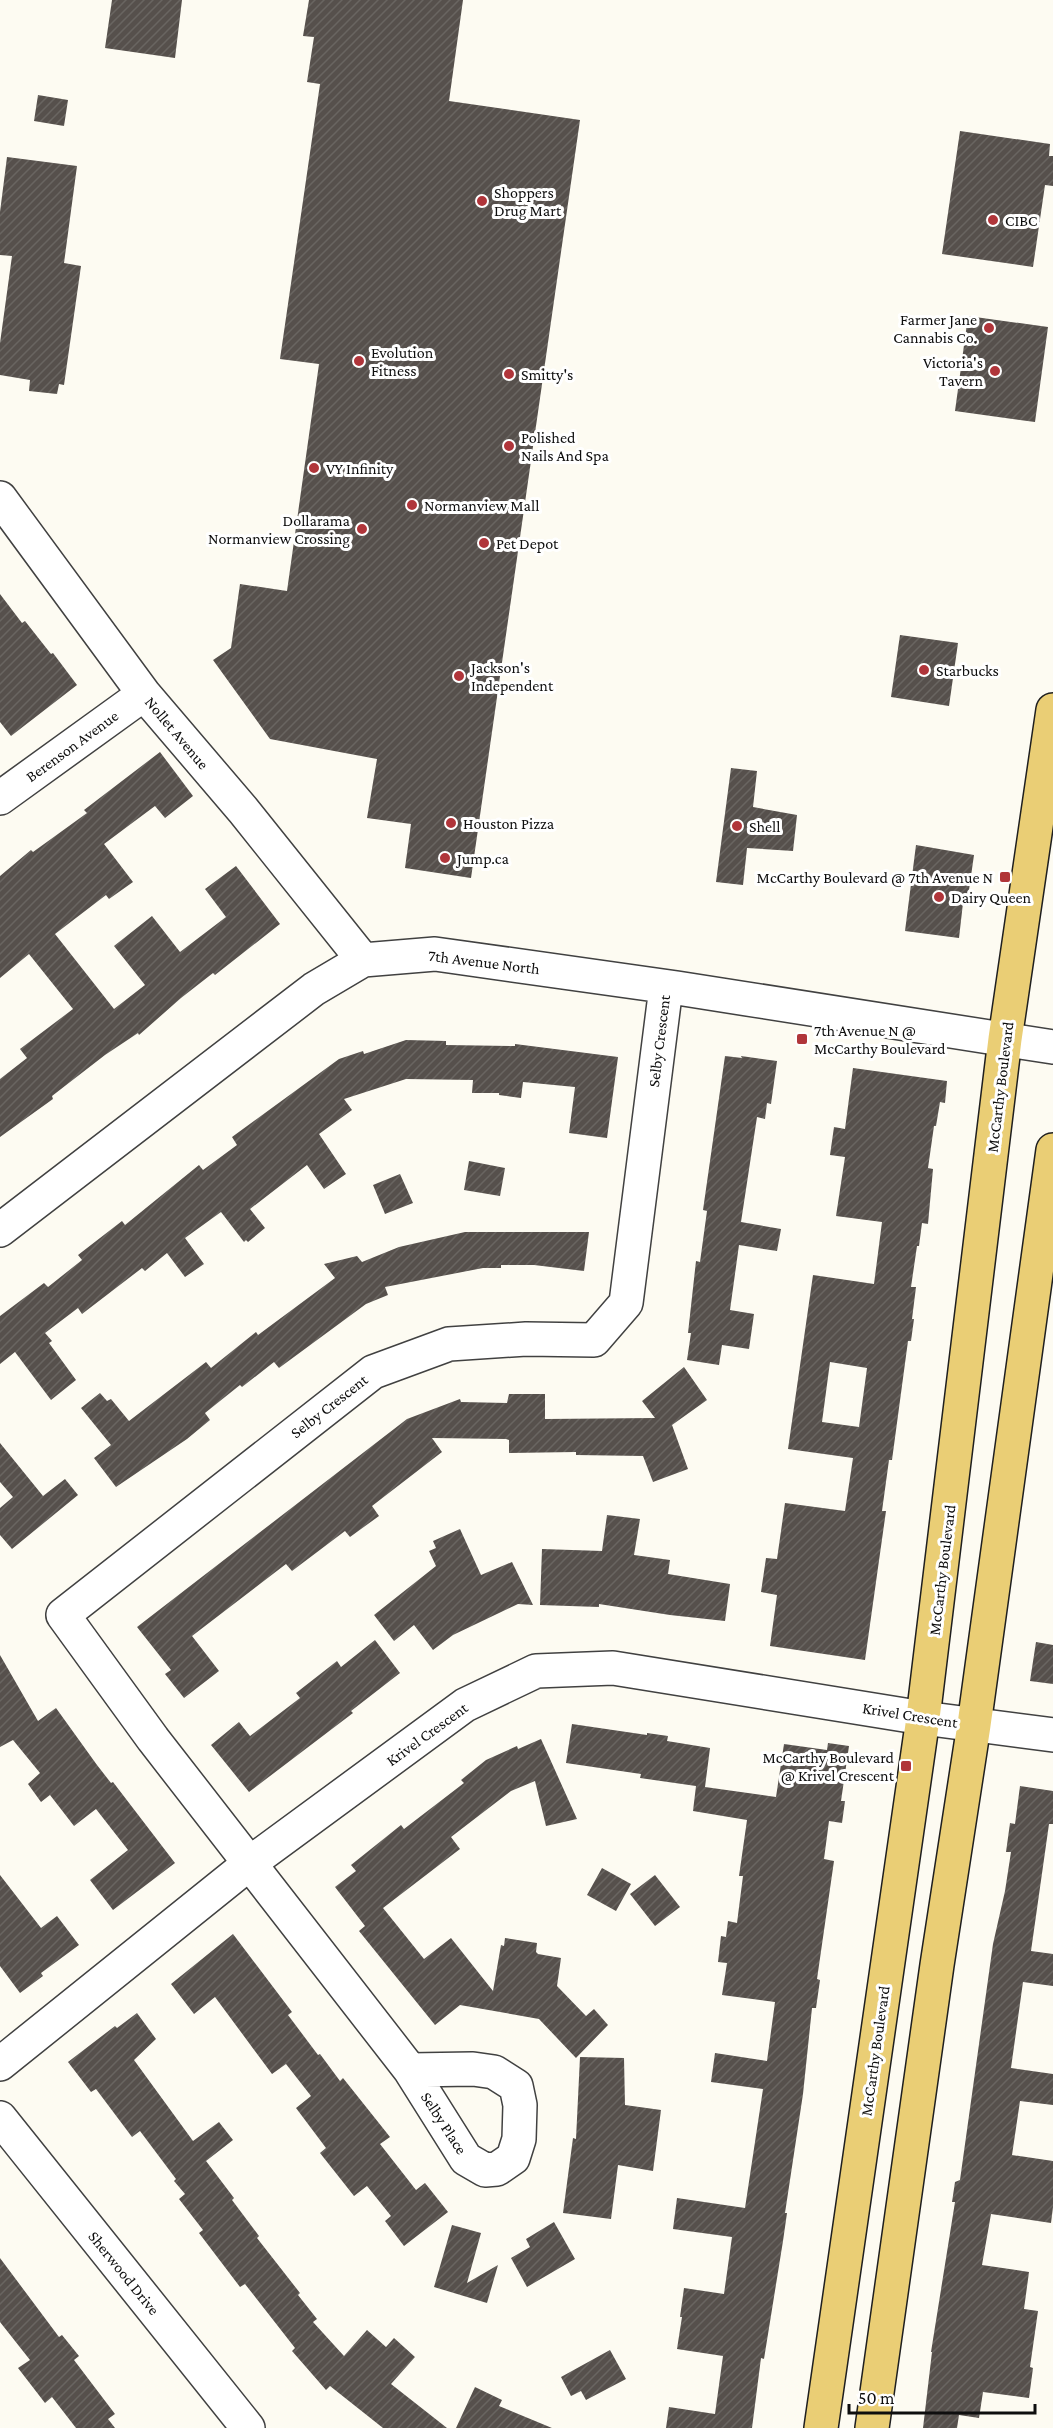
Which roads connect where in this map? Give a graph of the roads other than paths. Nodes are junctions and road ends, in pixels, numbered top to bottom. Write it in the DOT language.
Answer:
graph roads {
  1 [pos="0,498"];
  2 [pos="144,694"];
  3 [pos="1053,710"];
  4 [pos="0,798"];
  5 [pos="363,960"];
  6 [pos="666,987"];
  7 [pos="1005,1039"];
  8 [pos="1053,1047"];
  9 [pos="1053,1150"];
  10 [pos="0,1230"];
  11 [pos="923,1718"];
  12 [pos="974,1725"];
  13 [pos="1053,1735"];
  14 [pos="250,1863"];
  15 [pos="0,2064"];
  16 [pos="410,2070"];
  17 [pos="0,2118"];
  18 [pos="248,2428"];
  19 [pos="821,2428"];
  20 [pos="872,2428"];
  1 -- 2 [label="street, Nollet Avenue"];
  2 -- 4 [label="street, Berenson Avenue"];
  2 -- 5 [label="street, Nollet Avenue"];
  3 -- 7 [label="main road, McCarthy Boulevard"];
  5 -- 6 [label="street, 7th Avenue North"];
  5 -- 10 [label="street, 7th Avenue North"];
  6 -- 7 [label="street, 7th Avenue North"];
  6 -- 14 [label="street, Selby Crescent"];
  7 -- 8 [label="street, 7th Avenue North"];
  7 -- 11 [label="main road, McCarthy Boulevard"];
  9 -- 12 [label="main road"];
  11 -- 12 [label="street, Krivel Crescent"];
  11 -- 14 [label="street, Krivel Crescent"];
  11 -- 19 [label="main road, McCarthy Boulevard"];
  12 -- 13 [label="street, Krivel Crescent"];
  12 -- 20 [label="main road"];
  14 -- 15 [label="street, Krivel Crescent"];
  14 -- 16 [label="street"];
  17 -- 18 [label="street, Sherwood Drive"];
}
